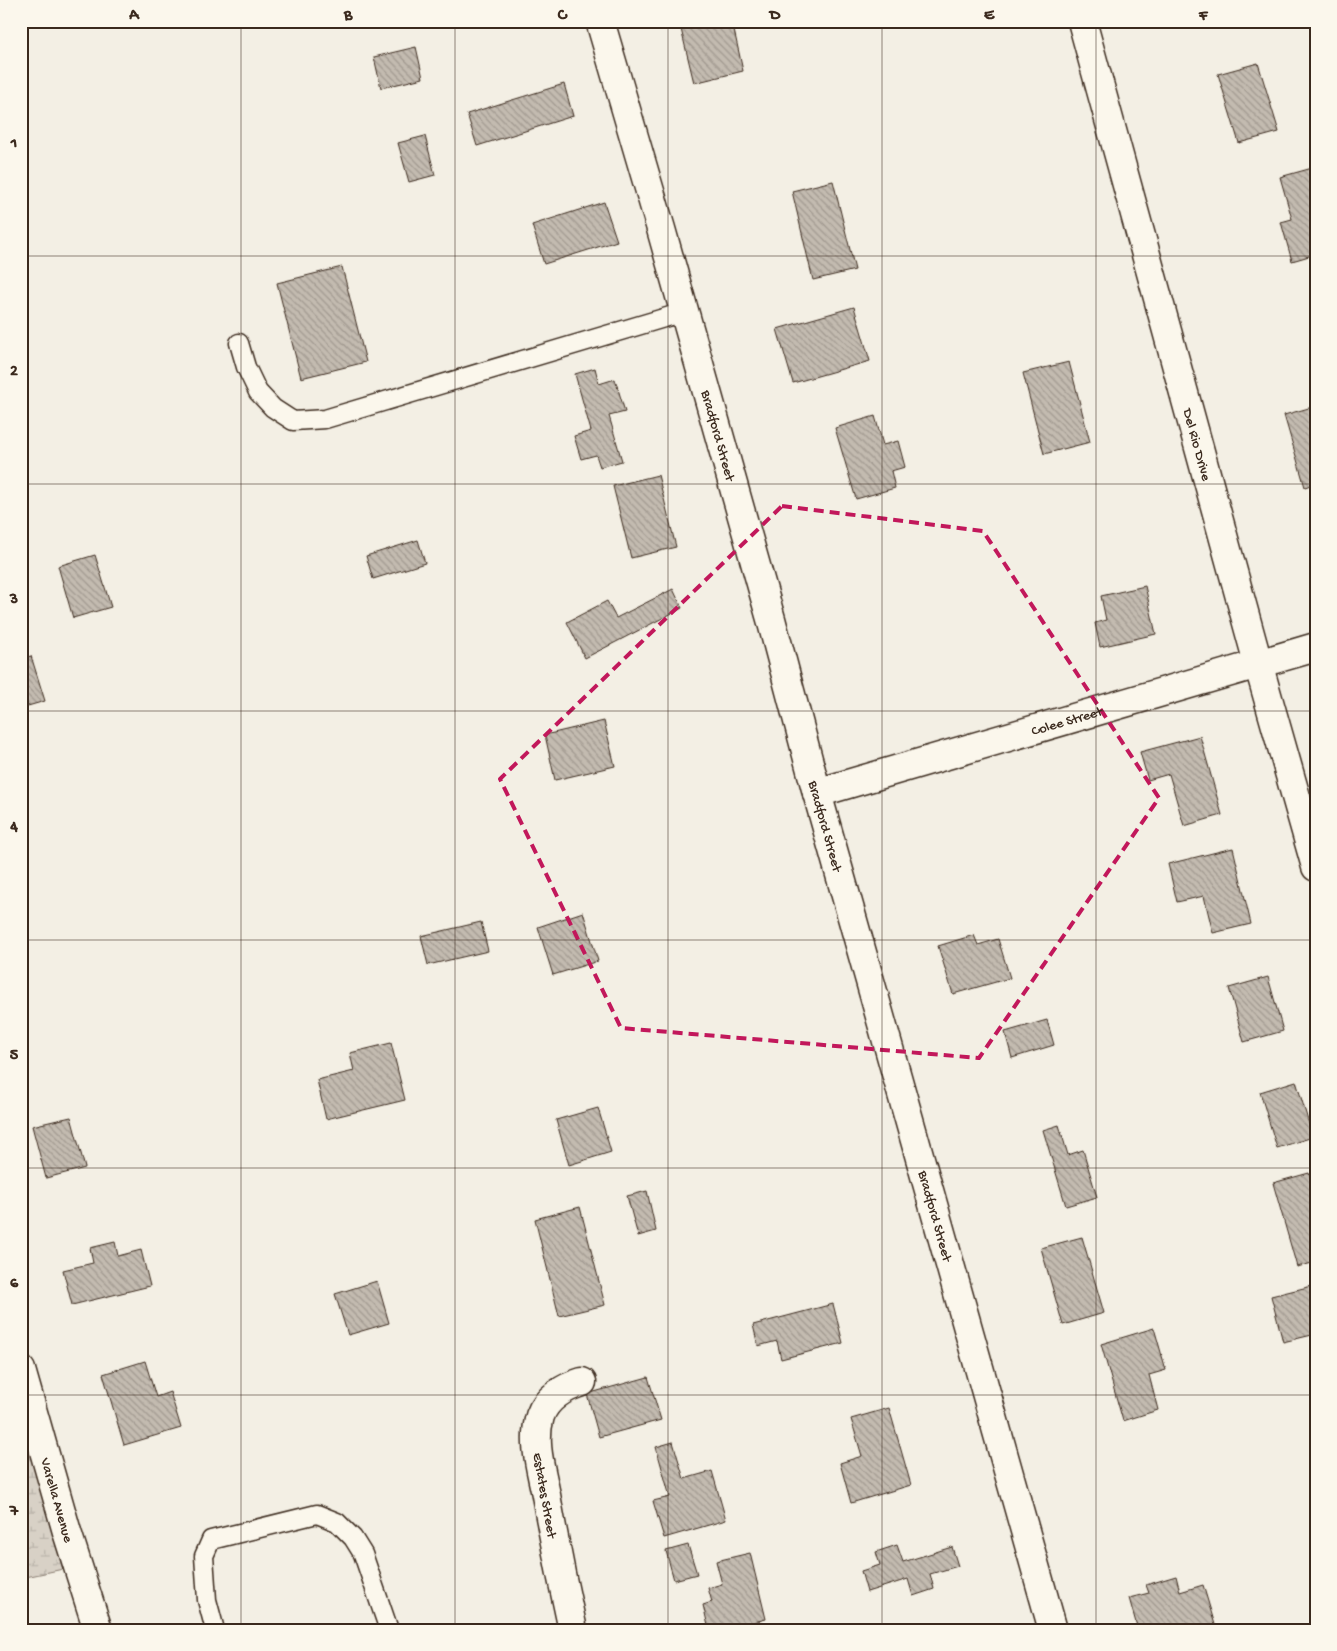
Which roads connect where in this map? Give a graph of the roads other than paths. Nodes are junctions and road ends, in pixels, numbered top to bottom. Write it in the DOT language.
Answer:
graph roads {
  1 [pos="600,21"];
  2 [pos="1082,21"];
  3 [pos="684,312"];
  4 [pos="239,343"];
  5 [pos="1316,647"];
  6 [pos="1258,664"];
  7 [pos="817,793"];
  8 [pos="1316,868"];
  9 [pos="21,1370"];
  10 [pos="582,1382"];
  11 [pos="98,1630"];
  12 [pos="215,1630"];
  13 [pos="389,1630"];
  14 [pos="574,1630"];
  15 [pos="1053,1630"];
  1 -- 3 [label="street, Bradford Street"];
  2 -- 6 [label="street, Del Rio Drive"];
  3 -- 4 [label="lane"];
  3 -- 7 [label="street, Bradford Street"];
  5 -- 6 [label="street, Colee Street"];
  6 -- 7 [label="street, Colee Street"];
  6 -- 8 [label="street, Del Rio Drive"];
  7 -- 15 [label="street, Bradford Street"];
  9 -- 11 [label="street, Varella Avenue"];
  10 -- 14 [label="street, Estates Street"];
  12 -- 13 [label="lane"];
}
